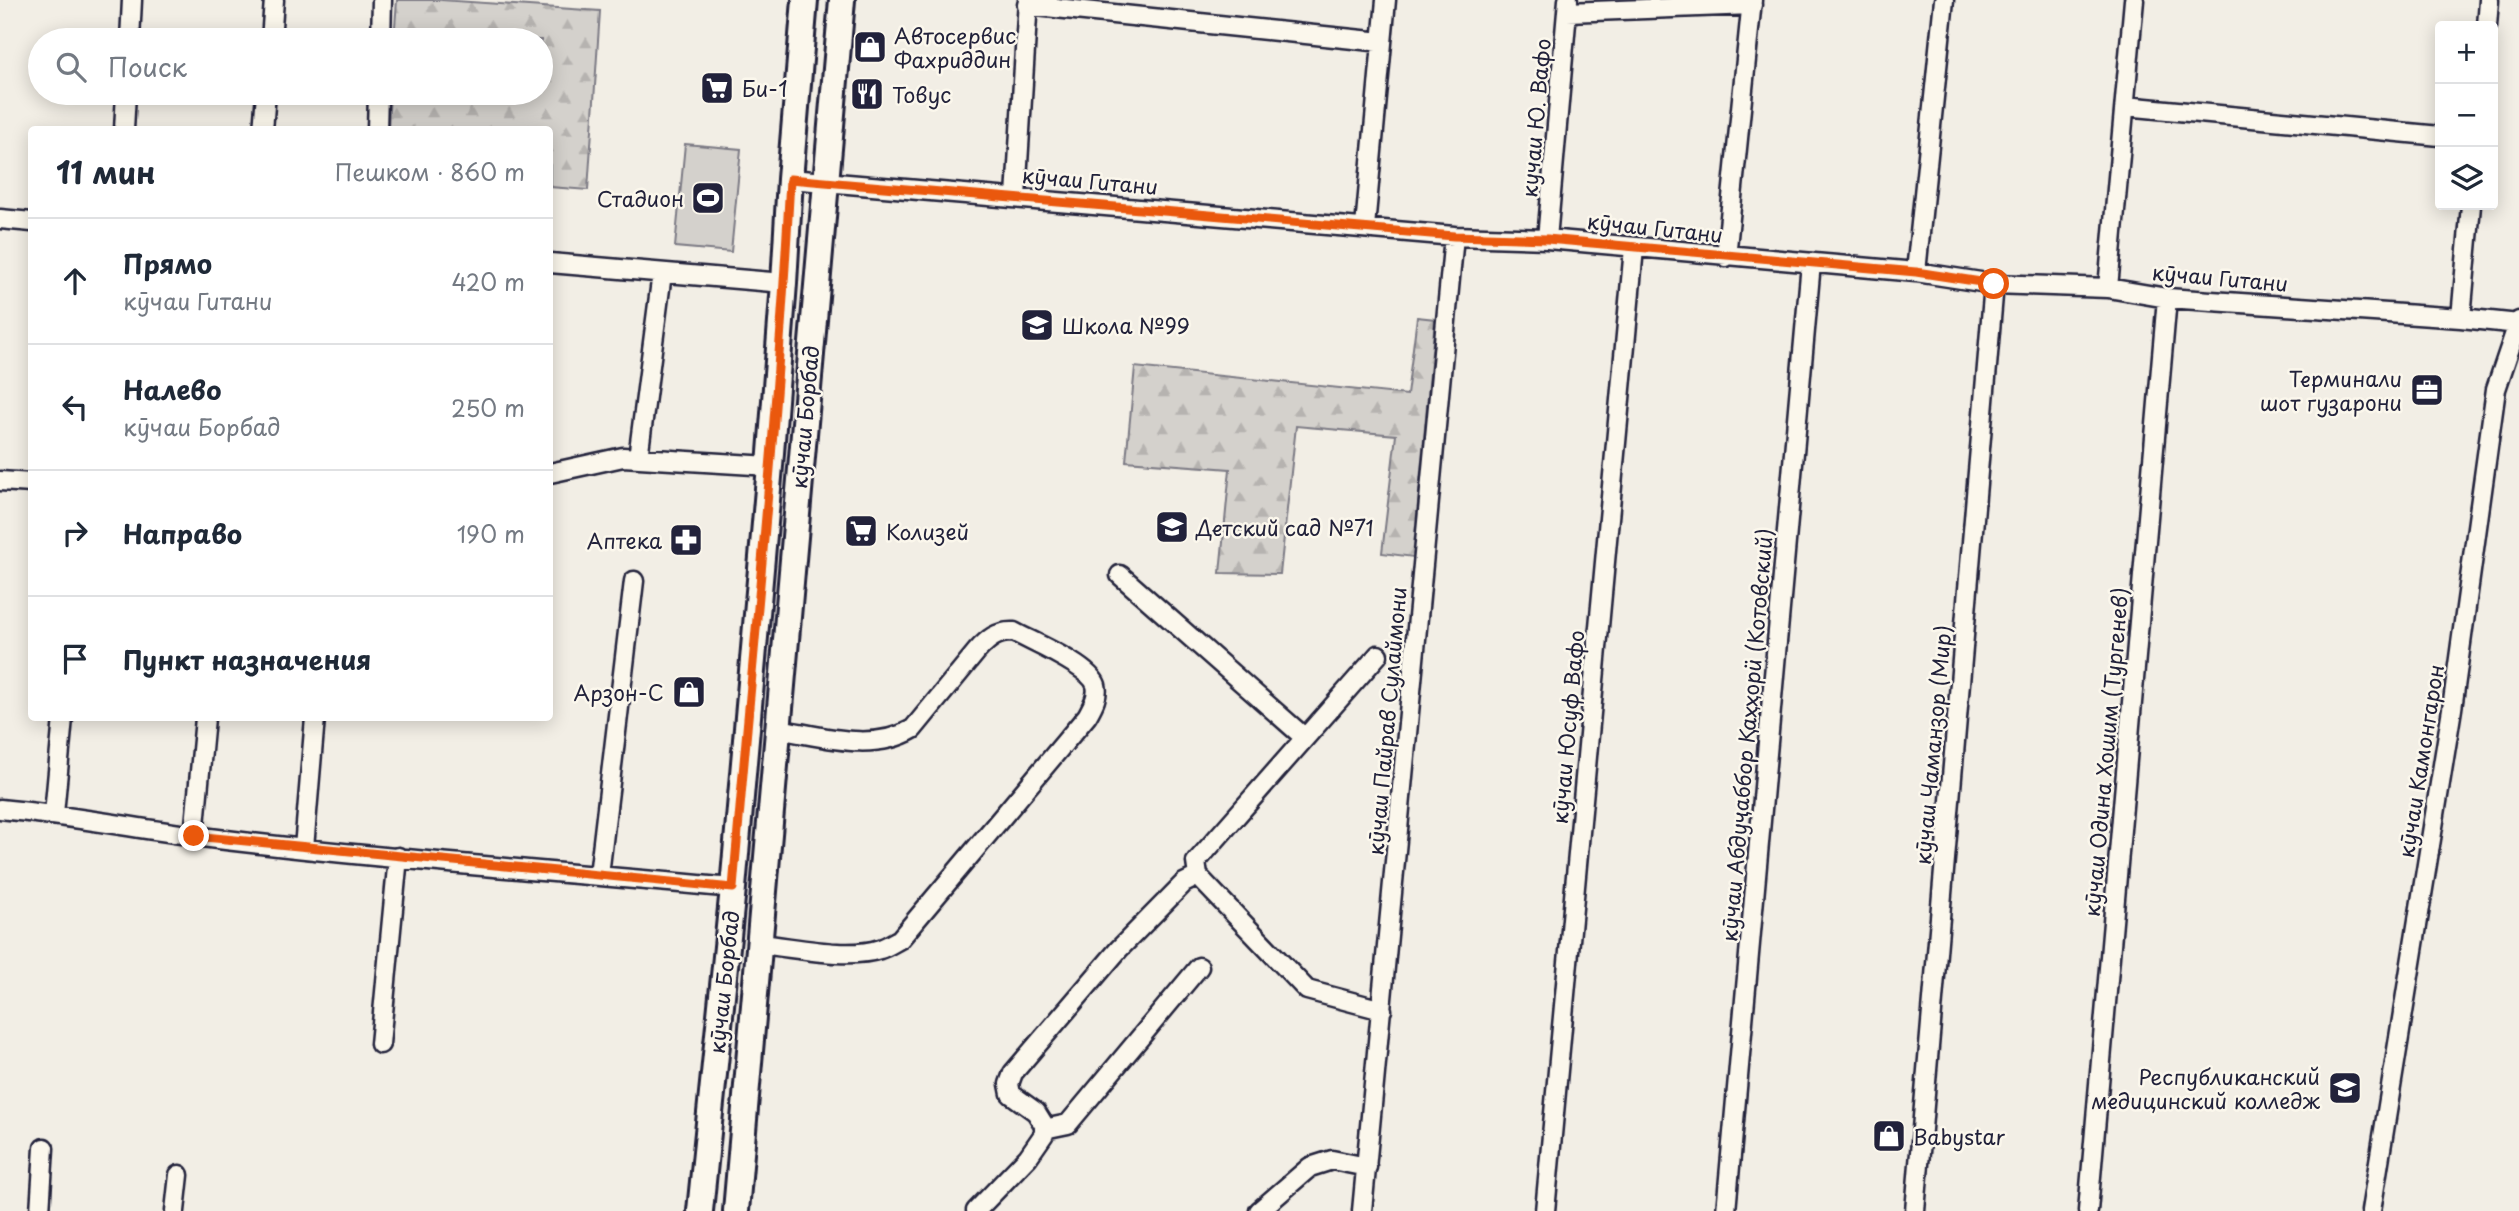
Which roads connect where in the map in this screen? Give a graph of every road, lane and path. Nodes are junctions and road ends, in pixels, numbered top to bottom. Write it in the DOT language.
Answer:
graph roads {
  1 [pos="132,0"];
  2 [pos="274,0"];
  3 [pos="382,0"];
  4 [pos="805,0"];
  5 [pos="842,0"];
  6 [pos="1386,0"];
  7 [pos="1944,0"];
  8 [pos="2134,0"];
  9 [pos="2489,0"];
  10 [pos="1752,2"];
  11 [pos="1028,3"];
  12 [pos="1568,6"];
  13 [pos="2487,21"];
  14 [pos="131,28"];
  15 [pos="272,28"];
  16 [pos="381,28"];
  17 [pos="1382,42"];
  18 [pos="126,105"];
  19 [pos="265,105"];
  20 [pos="378,105"];
  21 [pos="2125,106"];
  22 [pos="124,126"];
  23 [pos="263,126"];
  24 [pos="377,126"];
  25 [pos="2435,136"];
  26 [pos="790,179"];
  27 [pos="825,182"];
  28 [pos="1016,197"];
  29 [pos="2471,210"];
  30 [pos="0,219"];
  31 [pos="28,222"];
  32 [pos="1365,227"];
  33 [pos="1454,236"];
  34 [pos="1547,239"];
  35 [pos="1634,248"];
  36 [pos="1726,257"];
  37 [pos="553,263"];
  38 [pos="1811,264"];
  39 [pos="662,272"];
  40 [pos="1916,272"];
  41 [pos="784,283"];
  42 [pos="1994,284"];
  43 [pos="2108,288"];
  44 [pos="2167,298"];
  45 [pos="2461,318"];
  46 [pos="2518,323"];
  47 [pos="638,458"];
  48 [pos="770,466"];
  49 [pos="553,472"];
  50 [pos="0,481"];
  51 [pos="28,483"];
  52 [pos="1120,575"];
  53 [pos="634,581"];
  54 [pos="1378,655"];
  55 [pos="63,721"];
  56 [pos="205,721"];
  57 [pos="314,721"];
  58 [pos="777,729"];
  59 [pos="1305,738"];
  60 [pos="0,809"];
  61 [pos="54,814"];
  62 [pos="194,836"];
  63 [pos="304,848"];
  64 [pos="398,857"];
  65 [pos="599,875"];
  66 [pos="1198,876"];
  67 [pos="733,888"];
  68 [pos="759,944"];
  69 [pos="1199,967"];
  70 [pos="1382,1010"];
  71 [pos="380,1044"];
  72 [pos="1044,1129"];
  73 [pos="44,1149"];
  74 [pos="1367,1167"];
  75 [pos="179,1175"];
  76 [pos="40,1211"];
  77 [pos="175,1211"];
  78 [pos="700,1211"];
  79 [pos="736,1211"];
  80 [pos="976,1211"];
  81 [pos="1259,1211"];
  82 [pos="1362,1211"];
  83 [pos="1545,1211"];
  84 [pos="1726,1211"];
  85 [pos="1915,1211"];
  86 [pos="2088,1211"];
  87 [pos="2371,1211"];
  1 -- 14 [label="street"];
  2 -- 15 [label="street"];
  3 -- 16 [label="street"];
  4 -- 26 [label="main road, кӯчаи Борбад"];
  5 -- 27 [label="main road, кӯчаи Борбад"];
  6 -- 17 [label="street"];
  7 -- 40 [label="street"];
  8 -- 21 [label="street"];
  9 -- 13 [label="street"];
  10 -- 12 [label="street"];
  10 -- 36 [label="street"];
  11 -- 17 [label="street"];
  11 -- 28 [label="street"];
  12 -- 34 [label="street, кучаи Ю. Вафо"];
  17 -- 32 [label="street"];
  18 -- 22 [label="street"];
  19 -- 23 [label="street"];
  20 -- 24 [label="street"];
  21 -- 25 [label="street"];
  21 -- 43 [label="street"];
  26 -- 27 [label="street, кӯчаи Гитани"];
  26 -- 41 [label="main road, кӯчаи Борбад"];
  27 -- 28 [label="street, кӯчаи Гитани"];
  27 -- 58 [label="main road, кӯчаи Борбад"];
  28 -- 32 [label="street, кӯчаи Гитани"];
  29 -- 45 [label="street"];
  30 -- 31 [label="street"];
  32 -- 33 [label="street, кӯчаи Гитани"];
  33 -- 34 [label="street, кӯчаи Гитани"];
  33 -- 70 [label="street, кӯчаи Пайрав Сулаймони"];
  34 -- 35 [label="street, кӯчаи Гитани"];
  35 -- 36 [label="street, кӯчаи Гитани"];
  35 -- 83 [label="street, кӯчаи Юсуф Вафо"];
  36 -- 38 [label="street, кӯчаи Гитани"];
  37 -- 39 [label="street"];
  38 -- 40 [label="street, кӯчаи Гитани"];
  38 -- 84 [label="street, кӯчаи Абдуҷаббор Қаҳҳорӣ (Котовский)"];
  39 -- 41 [label="street"];
  39 -- 47 [label="street"];
  40 -- 42 [label="street, кӯчаи Гитани"];
  41 -- 48 [label="main road, кӯчаи Борбад"];
  42 -- 43 [label="street, кӯчаи Гитани"];
  42 -- 85 [label="street, кӯчаи Чаманзор (Мир)"];
  43 -- 44 [label="street, кӯчаи Гитани"];
  44 -- 45 [label="street, кӯчаи Гитани"];
  44 -- 86 [label="street, кӯчаи Одина Хошим (Тургенев)"];
  45 -- 46 [label="street, кӯчаи Гитани"];
  46 -- 87 [label="street, кӯчаи Камонгарон"];
  47 -- 48 [label="street"];
  47 -- 49 [label="street"];
  48 -- 67 [label="main road, кӯчаи Борбад"];
  50 -- 51 [label="street"];
  52 -- 59 [label="street"];
  53 -- 65 [label="street"];
  54 -- 59 [label="street"];
  55 -- 61 [label="street"];
  56 -- 62 [label="street"];
  57 -- 63 [label="street"];
  58 -- 68 [label="main road, кӯчаи Борбад"];
  58 -- 68 [label="street"];
  59 -- 66 [label="street"];
  60 -- 61 [label="street"];
  61 -- 62 [label="street"];
  62 -- 63 [label="street"];
  63 -- 64 [label="street"];
  64 -- 65 [label="street"];
  64 -- 71 [label="street"];
  65 -- 67 [label="street"];
  66 -- 70 [label="street"];
  66 -- 72 [label="street"];
  67 -- 78 [label="main road, кӯчаи Борбад"];
  68 -- 79 [label="main road, кӯчаи Борбад"];
  69 -- 72 [label="street"];
  70 -- 74 [label="street, кӯчаи Пайрав Сулаймони"];
  72 -- 80 [label="street"];
  73 -- 76 [label="street"];
  74 -- 81 [label="street"];
  74 -- 82 [label="street, кӯчаи Пайрав Сулаймони"];
  75 -- 77 [label="street"];
}
